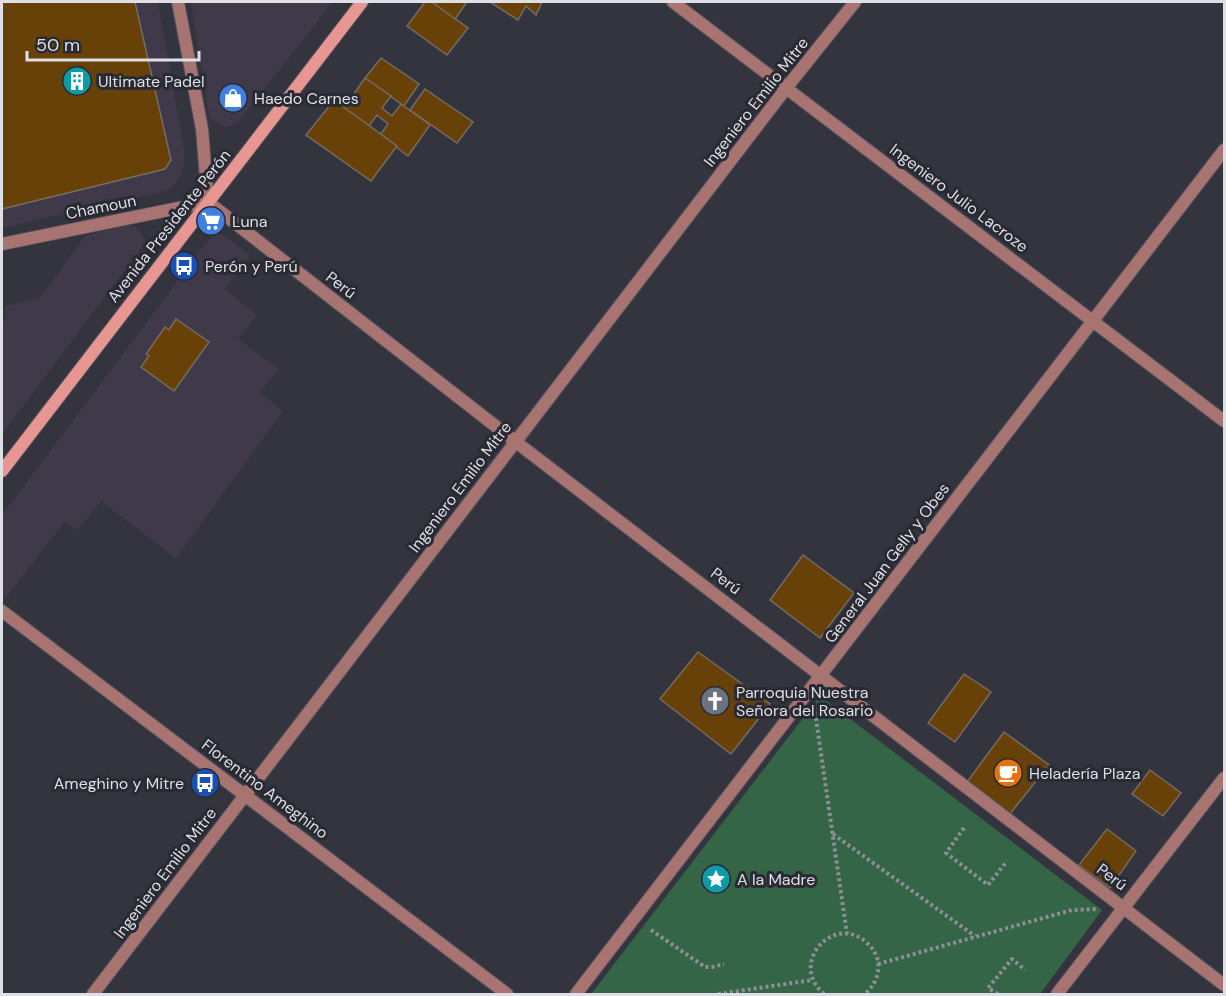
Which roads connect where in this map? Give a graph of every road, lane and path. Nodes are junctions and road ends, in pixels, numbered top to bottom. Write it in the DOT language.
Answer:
graph roads {
  1 [pos="178,2"];
  2 [pos="362,2"];
  3 [pos="673,2"];
  4 [pos="855,2"];
  5 [pos="788,87"];
  6 [pos="1224,150"];
  7 [pos="208,202"];
  8 [pos="2,244"];
  9 [pos="1093,320"];
  10 [pos="1224,421"];
  11 [pos="516,442"];
  12 [pos="2,471"];
  13 [pos="2,611"];
  14 [pos="822,676"];
  15 [pos="816,705"];
  16 [pos="1224,778"];
  17 [pos="246,796"];
  18 [pos="964,828"];
  19 [pos="832,834"];
  20 [pos="1007,861"];
  21 [pos="1124,907"];
  22 [pos="651,930"];
  23 [pos="847,934"];
  24 [pos="976,937"];
  25 [pos="724,964"];
  26 [pos="878,964"];
  27 [pos="1025,970"];
  28 [pos="813,980"];
  29 [pos="1224,985"];
  30 [pos="870,990"];
  31 [pos="93,994"];
  32 [pos="507,994"];
  33 [pos="576,994"];
  34 [pos="718,994"];
  35 [pos="824,994"];
  36 [pos="865,994"];
  37 [pos="877,994"];
  38 [pos="998,994"];
  39 [pos="1056,994"];
  1 -- 7 [label="street"];
  2 -- 7 [label="main road, Avenida Presidente Perón"];
  3 -- 5 [label="street, Ingeniero Julio Lacroze"];
  4 -- 5 [label="street, Ingeniero Emilio Mitre"];
  5 -- 9 [label="street, Ingeniero Julio Lacroze"];
  5 -- 11 [label="street, Ingeniero Emilio Mitre"];
  6 -- 9 [label="street, General Juan Gelly y Obes"];
  7 -- 8 [label="street, Chamoun"];
  7 -- 11 [label="street, Perú"];
  7 -- 12 [label="main road, Avenida Presidente Perón"];
  9 -- 10 [label="street, Ingeniero Julio Lacroze"];
  9 -- 14 [label="street, General Juan Gelly y Obes"];
  11 -- 14 [label="street, Perú"];
  11 -- 17 [label="street, Ingeniero Emilio Mitre"];
  13 -- 17 [label="street, Florentino Ameghino"];
  14 -- 21 [label="street, Perú"];
  14 -- 33 [label="street, General Juan Gelly y Obes"];
  15 -- 19 [label="path"];
  16 -- 21 [label="street"];
  17 -- 31 [label="street, Ingeniero Emilio Mitre"];
  17 -- 32 [label="street, Florentino Ameghino"];
  18 -- 20 [label="path"];
  19 -- 23 [label="path"];
  19 -- 24 [label="path"];
  21 -- 24 [label="path"];
  21 -- 29 [label="street, Perú"];
  21 -- 39 [label="street"];
  22 -- 25 [label="path"];
  23 -- 26 [label="path"];
  23 -- 28 [label="path"];
  24 -- 26 [label="path"];
  26 -- 30 [label="path"];
  27 -- 38 [label="path"];
  28 -- 34 [label="path"];
  28 -- 35 [label="path"];
  30 -- 36 [label="path"];
  30 -- 37 [label="path"];
}
